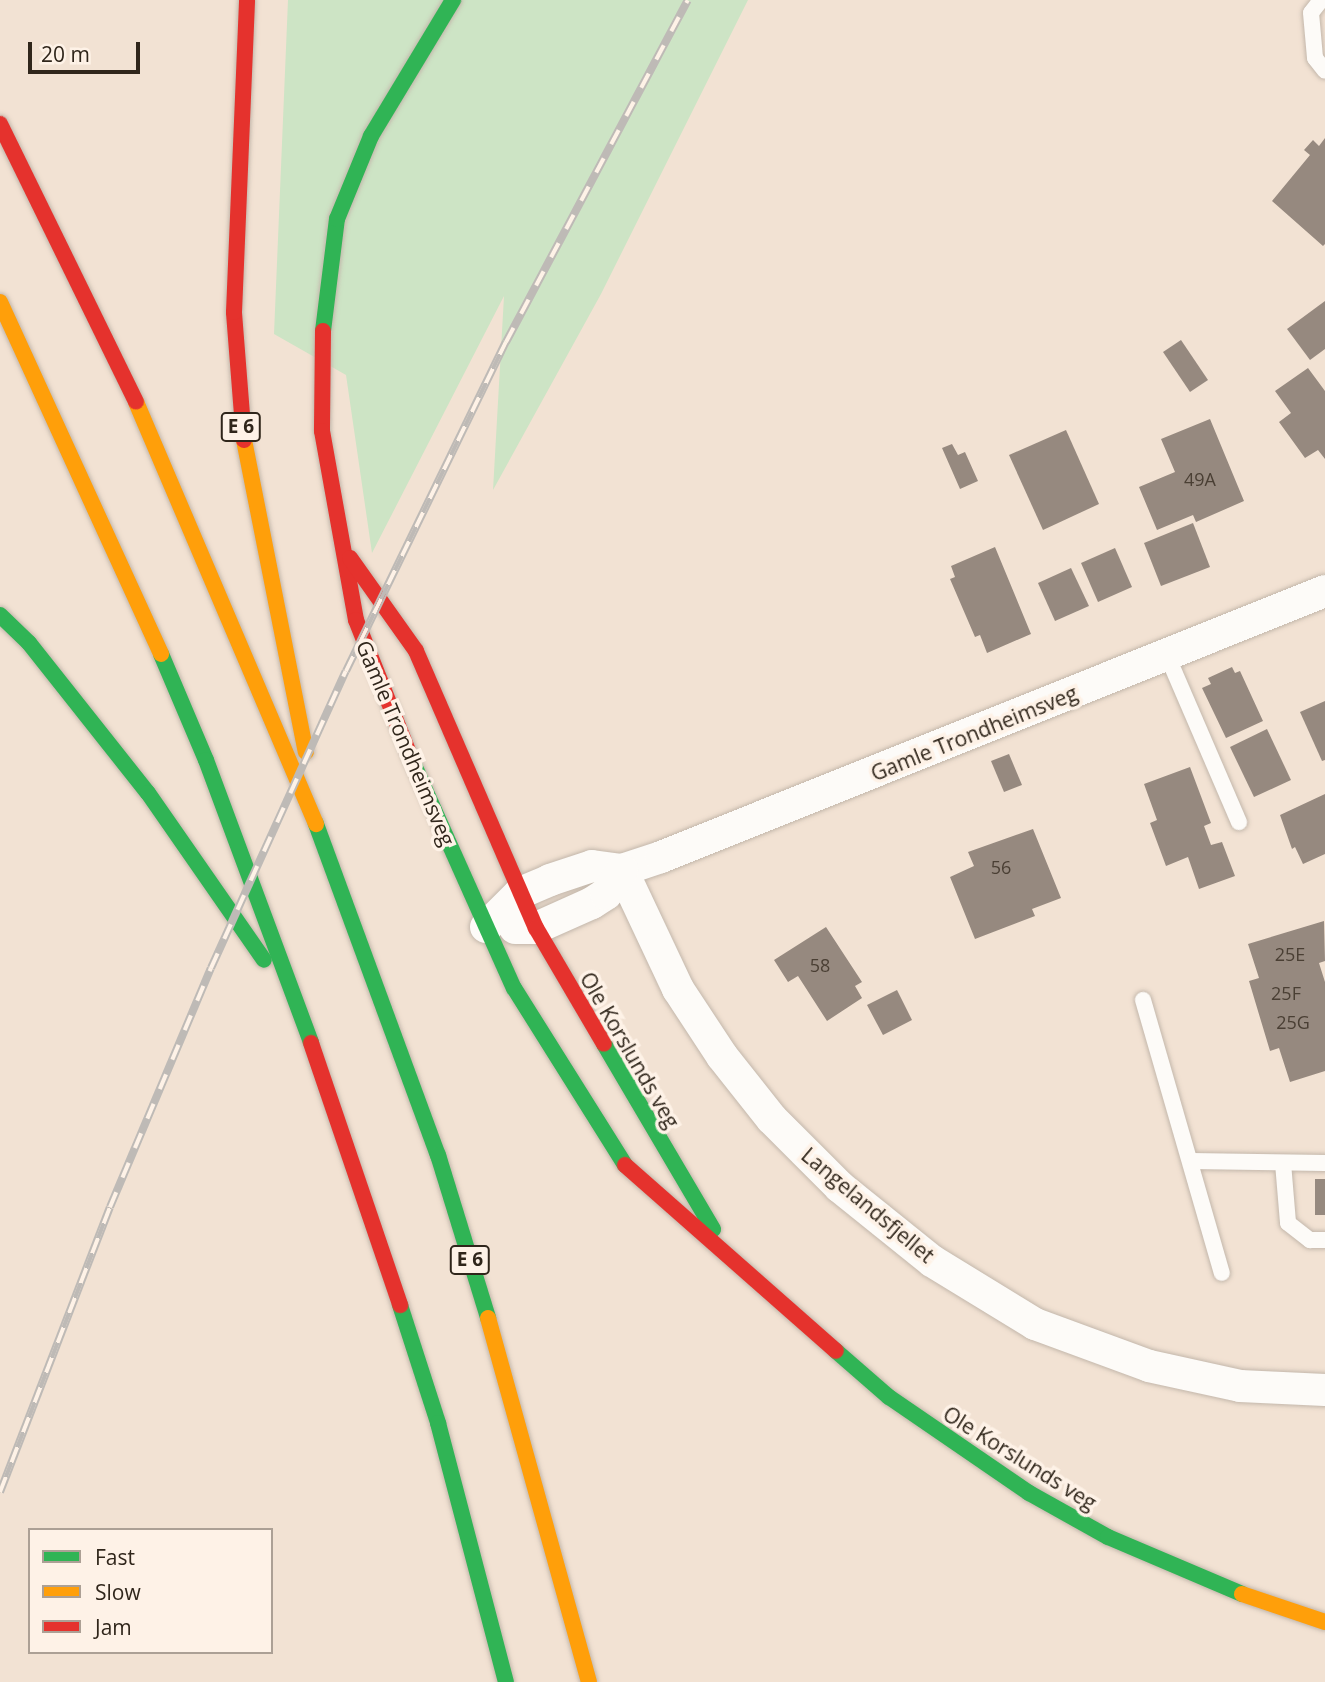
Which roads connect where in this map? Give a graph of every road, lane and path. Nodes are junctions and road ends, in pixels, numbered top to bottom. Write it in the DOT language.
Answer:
graph roads {
  1 [pos="247,0"];
  2 [pos="453,0"];
  3 [pos="1321,0"];
  4 [pos="1325,71"];
  5 [pos="0,124"];
  6 [pos="0,302"];
  7 [pos="347,554"];
  8 [pos="1325,591"];
  9 [pos="0,615"];
  10 [pos="1167,655"];
  11 [pos="1239,822"];
  12 [pos="325,847"];
  13 [pos="622,870"];
  14 [pos="520,892"];
  15 [pos="486,927"];
  16 [pos="536,928"];
  17 [pos="1143,1000"];
  18 [pos="299,1011"];
  19 [pos="1191,1161"];
  20 [pos="1283,1163"];
  21 [pos="1325,1163"];
  22 [pos="1325,1240"];
  23 [pos="733,1261"];
  24 [pos="1222,1273"];
  25 [pos="1325,1390"];
  26 [pos="1325,1622"];
  27 [pos="506,1682"];
  28 [pos="589,1682"];
  1 -- 12 [label="main road, E 6"];
  2 -- 7 [label="main road, Gamle Trondheimsveg"];
  3 -- 4 [label="lane"];
  5 -- 12 [label="main road, E 6"];
  6 -- 18 [label="main road"];
  7 -- 14 [label="main road, Gamle Trondheimsveg"];
  7 -- 15 [label="main road, Gamle Trondheimsveg"];
  8 -- 10 [label="street, Gamle Trondheimsveg"];
  9 -- 18 [label="main road"];
  10 -- 11 [label="lane"];
  10 -- 13 [label="street, Gamle Trondheimsveg"];
  12 -- 28 [label="main road, E 6"];
  13 -- 14 [label="street, Gamle Trondheimsveg"];
  13 -- 16 [label="street"];
  13 -- 25 [label="street, Langelandsfjellet"];
  14 -- 15 [label="street, Gamle Trondheimsveg"];
  14 -- 16 [label="main road, Ole Korslunds veg"];
  15 -- 16 [label="street"];
  15 -- 23 [label="main road, Ole Korslunds veg"];
  16 -- 23 [label="main road, Ole Korslunds veg"];
  17 -- 19 [label="lane"];
  18 -- 27 [label="main road"];
  19 -- 20 [label="lane"];
  19 -- 24 [label="lane"];
  20 -- 21 [label="lane"];
  20 -- 22 [label="lane"];
  23 -- 26 [label="main road, Ole Korslunds veg"];
}
